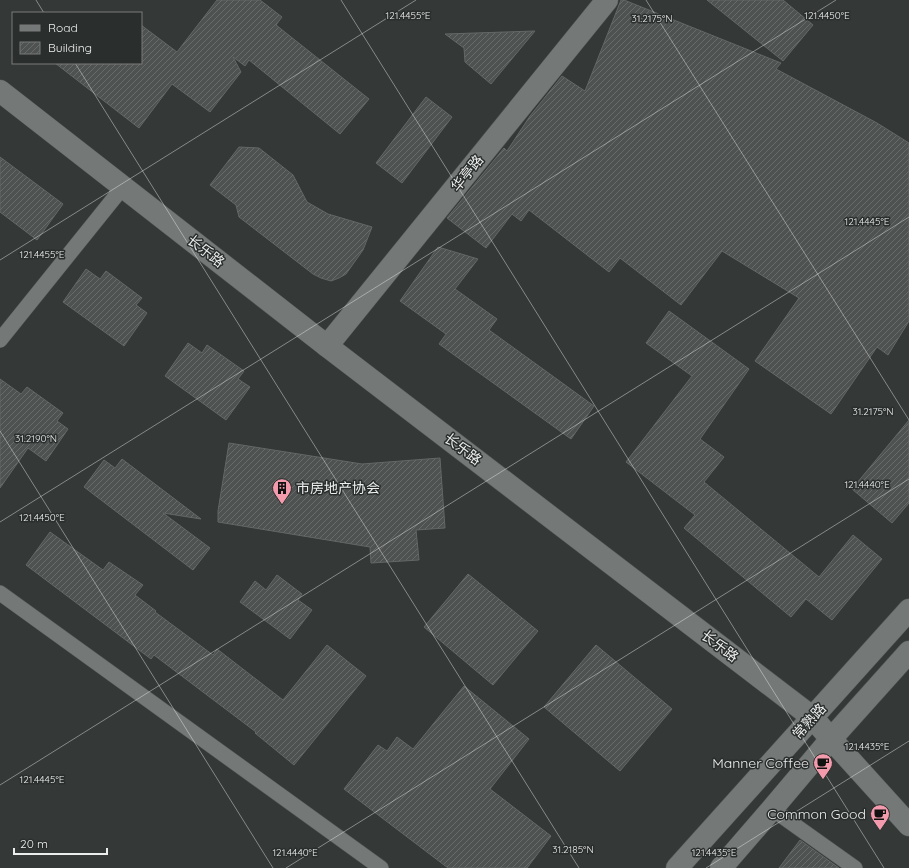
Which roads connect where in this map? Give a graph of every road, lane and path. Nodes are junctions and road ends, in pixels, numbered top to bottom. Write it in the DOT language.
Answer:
graph roads {
  1 [pos="607,0"];
  2 [pos="0,91"];
  3 [pos="123,186"];
  4 [pos="0,340"];
  5 [pos="327,346"];
  6 [pos="0,593"];
  7 [pos="909,610"];
  8 [pos="909,652"];
  9 [pos="812,717"];
  10 [pos="831,739"];
  11 [pos="772,809"];
  12 [pos="909,825"];
  13 [pos="727,866"];
  14 [pos="381,868"];
  15 [pos="677,868"];
  16 [pos="855,868"];
  1 -- 5 [label="street, 华亭路"];
  2 -- 3 [label="street, 长乐路"];
  3 -- 4 [label="lane"];
  3 -- 5 [label="street, 长乐路"];
  5 -- 9 [label="street, 长乐路"];
  6 -- 14 [label="lane"];
  7 -- 9 [label="street, 常熟路"];
  8 -- 10 [label="street, 常熟路"];
  9 -- 10 [label="street, 长乐路"];
  9 -- 15 [label="street, 常熟路"];
  10 -- 11 [label="street, 常熟路"];
  10 -- 12 [label="street, 长乐路"];
  11 -- 13 [label="street, 常熟路"];
  11 -- 16 [label="lane"];
}
